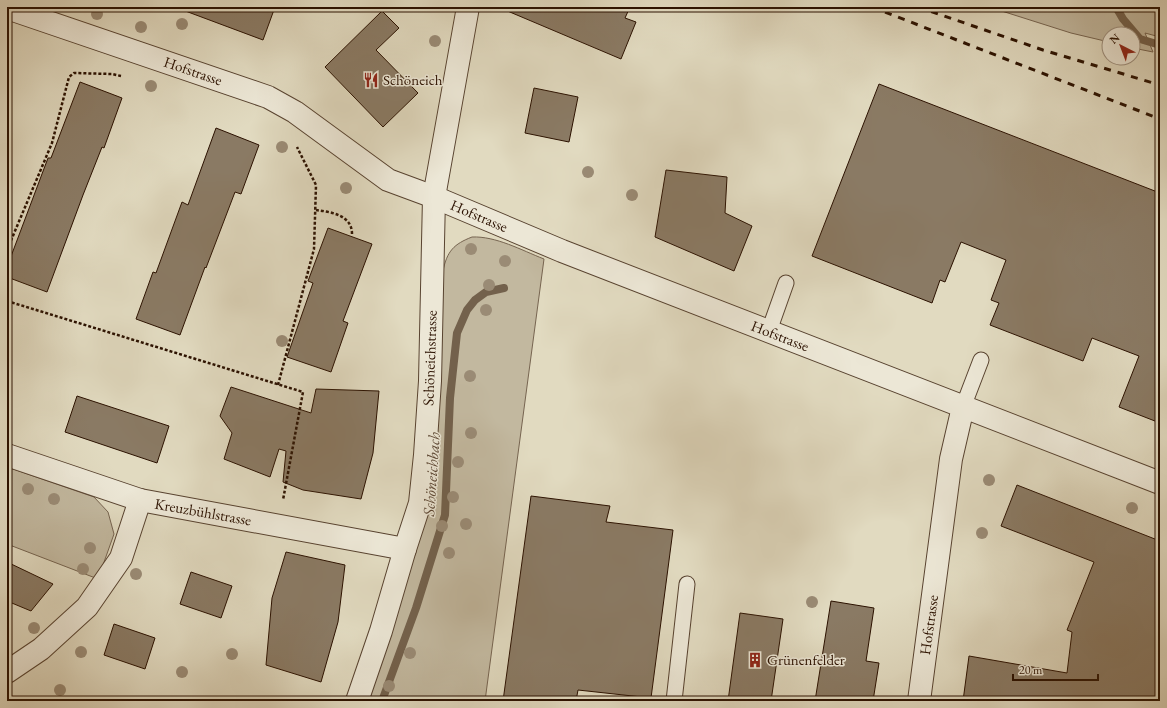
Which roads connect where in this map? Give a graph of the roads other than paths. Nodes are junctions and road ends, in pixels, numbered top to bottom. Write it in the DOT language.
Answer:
graph roads {
  1 [pos="468,7"];
  2 [pos="7,8"];
  3 [pos="434,197"];
  4 [pos="786,283"];
  5 [pos="769,331"];
  6 [pos="981,360"];
  7 [pos="963,407"];
  8 [pos="7,455"];
  9 [pos="1160,483"];
  10 [pos="140,500"];
  11 [pos="405,549"];
  12 [pos="687,584"];
  13 [pos="7,672"];
  14 [pos="357,701"];
  15 [pos="674,701"];
  16 [pos="919,701"];
  1 -- 3 [label="street, Schöneichstrasse"];
  2 -- 3 [label="street, Hofstrasse"];
  3 -- 5 [label="street, Hofstrasse"];
  3 -- 11 [label="street, Schöneichstrasse"];
  4 -- 5 [label="lane"];
  5 -- 7 [label="street, Hofstrasse"];
  6 -- 7 [label="lane"];
  7 -- 9 [label="street, Hofstrasse"];
  7 -- 16 [label="street, Hofstrasse"];
  8 -- 10 [label="street, Kreuzbühlstrasse"];
  10 -- 11 [label="street, Kreuzbühlstrasse"];
  10 -- 13 [label="street"];
  11 -- 14 [label="street, Schöneichstrasse"];
  12 -- 15 [label="lane"];
}
